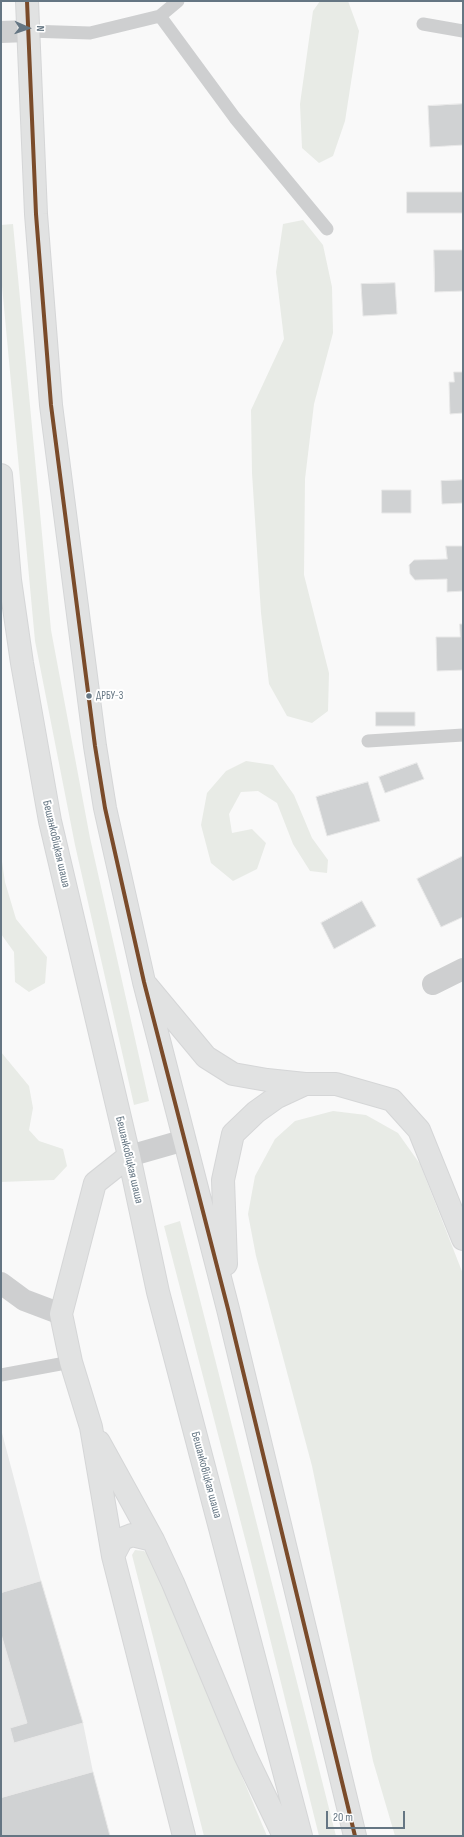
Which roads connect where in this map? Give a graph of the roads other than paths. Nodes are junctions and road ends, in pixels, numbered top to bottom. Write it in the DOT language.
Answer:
graph roads {
  1 [pos="27,1"];
  2 [pos="178,1"];
  3 [pos="160,16"];
  4 [pos="423,24"];
  5 [pos="28,31"];
  6 [pos="463,31"];
  7 [pos="1,32"];
  8 [pos="327,229"];
  9 [pos="1,475"];
  10 [pos="463,734"];
  11 [pos="368,741"];
  12 [pos="463,969"];
  13 [pos="144,982"];
  14 [pos="433,984"];
  15 [pos="305,1084"];
  16 [pos="185,1140"];
  17 [pos="129,1156"];
  18 [pos="463,1239"];
  19 [pos="1,1283"];
  20 [pos="228,1309"];
  21 [pos="61,1314"];
  22 [pos="71,1362"];
  23 [pos="1,1375"];
  24 [pos="91,1427"];
  25 [pos="153,1540"];
  26 [pos="113,1556"];
  27 [pos="184,1836"];
  28 [pos="284,1836"];
  29 [pos="301,1836"];
  30 [pos="355,1836"];
  1 -- 5 [label="main road"];
  2 -- 3 [label="lane"];
  3 -- 5 [label="lane"];
  3 -- 8 [label="lane"];
  4 -- 6 [label="lane"];
  5 -- 7 [label="street"];
  5 -- 13 [label="main road"];
  9 -- 17 [label="main road, Бешанковіцкая шаша"];
  10 -- 11 [label="lane"];
  12 -- 14 [label="street"];
  13 -- 15 [label="main road"];
  13 -- 16 [label="main road"];
  15 -- 18 [label="main road"];
  15 -- 20 [label="main road"];
  16 -- 17 [label="street"];
  16 -- 20 [label="main road"];
  17 -- 21 [label="main road"];
  17 -- 29 [label="main road, Бешанковіцкая шаша"];
  19 -- 21 [label="street"];
  20 -- 30 [label="main road"];
  21 -- 22 [label="main road"];
  22 -- 23 [label="lane"];
  22 -- 24 [label="main road"];
  24 -- 25 [label="main road"];
  24 -- 26 [label="main road"];
  25 -- 26 [label="main road"];
  25 -- 28 [label="main road"];
  26 -- 27 [label="main road"];
}
